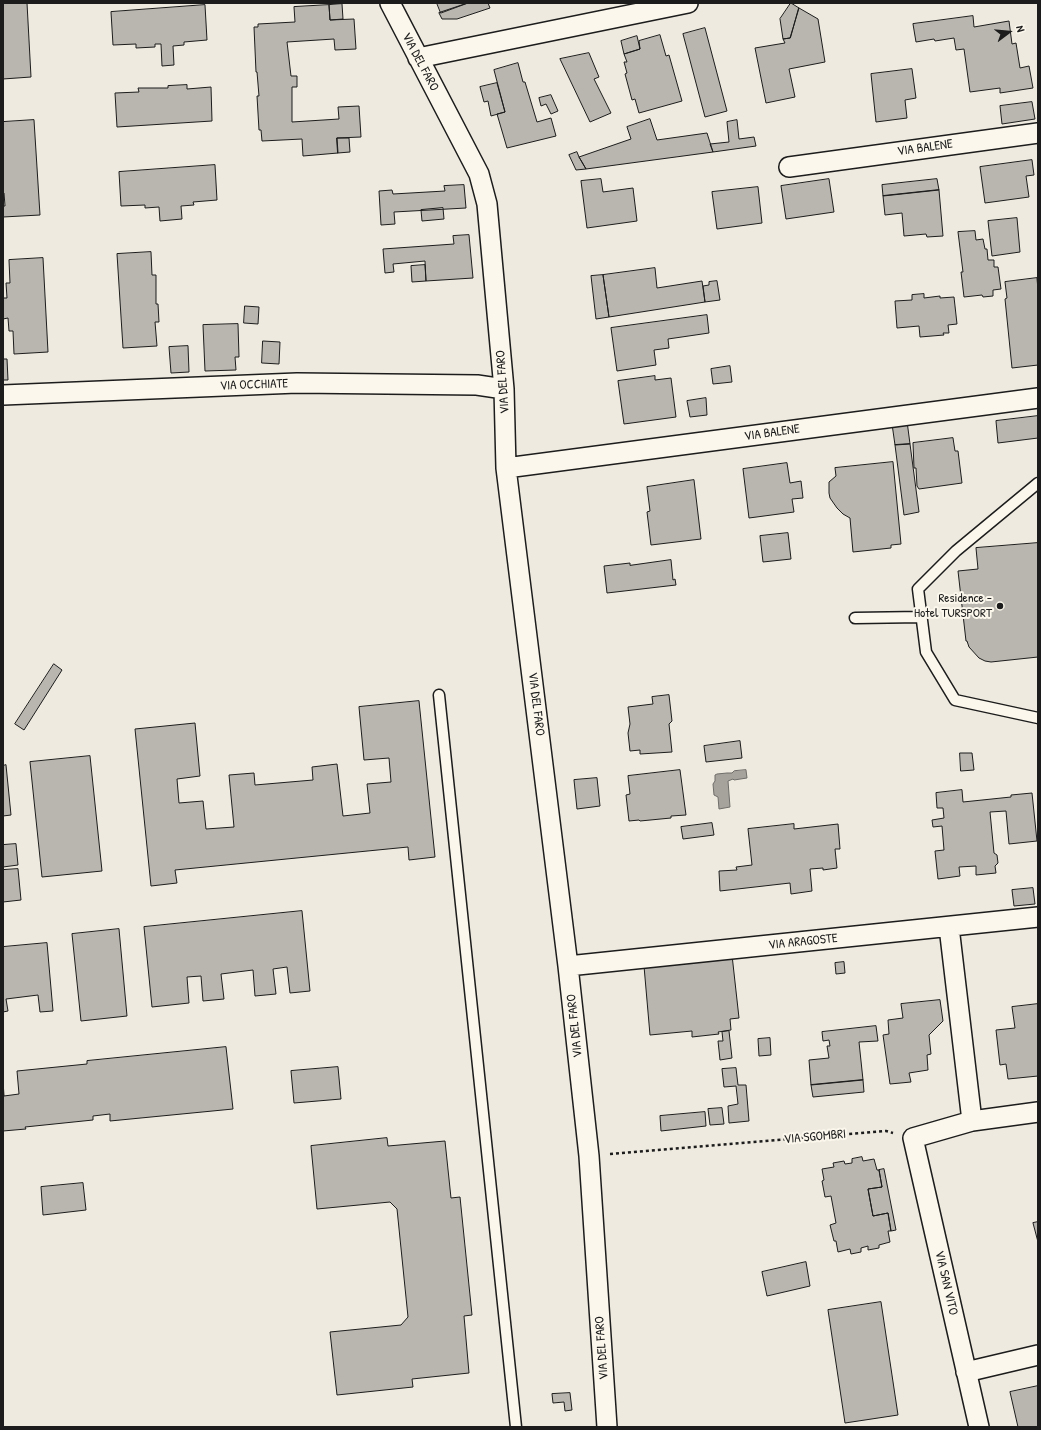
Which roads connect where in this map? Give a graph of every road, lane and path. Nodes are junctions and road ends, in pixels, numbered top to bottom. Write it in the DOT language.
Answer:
graph roads {
  1 [pos="390,3"];
  2 [pos="688,3"];
  3 [pos="418,58"];
  4 [pos="1038,133"];
  5 [pos="789,167"];
  6 [pos="504,389"];
  7 [pos="3,395"];
  8 [pos="1038,398"];
  9 [pos="506,468"];
  10 [pos="1038,483"];
  11 [pos="921,617"];
  12 [pos="855,618"];
  13 [pos="439,695"];
  14 [pos="1038,718"];
  15 [pos="1038,917"];
  16 [pos="949,927"];
  17 [pos="568,966"];
  18 [pos="1038,1112"];
  19 [pos="972,1121"];
  20 [pos="913,1138"];
  21 [pos="589,1156"];
  22 [pos="1038,1355"];
  23 [pos="966,1372"];
  24 [pos="516,1427"];
  25 [pos="607,1427"];
  26 [pos="979,1427"];
  1 -- 3 [label="street, VIA DEL FARO"];
  2 -- 3 [label="street"];
  3 -- 6 [label="street, VIA DEL FARO"];
  4 -- 5 [label="street, VIA BALENE"];
  6 -- 7 [label="street, VIA OCCHIATE"];
  6 -- 9 [label="street, VIA DEL FARO"];
  8 -- 9 [label="street, VIA BALENE"];
  9 -- 17 [label="street, VIA DEL FARO"];
  10 -- 11 [label="lane"];
  11 -- 12 [label="lane"];
  11 -- 14 [label="lane"];
  13 -- 24 [label="lane"];
  15 -- 16 [label="street, VIA ARAGOSTE"];
  16 -- 17 [label="street, VIA ARAGOSTE"];
  16 -- 19 [label="street"];
  17 -- 21 [label="street, VIA DEL FARO"];
  18 -- 19 [label="street"];
  19 -- 20 [label="street"];
  20 -- 21 [label="path, VIA SGOMBRI"];
  20 -- 23 [label="street, VIA SAN VITO"];
  21 -- 25 [label="street, VIA DEL FARO"];
  22 -- 23 [label="street"];
  23 -- 26 [label="street, VIA SAN VITO"];
}
